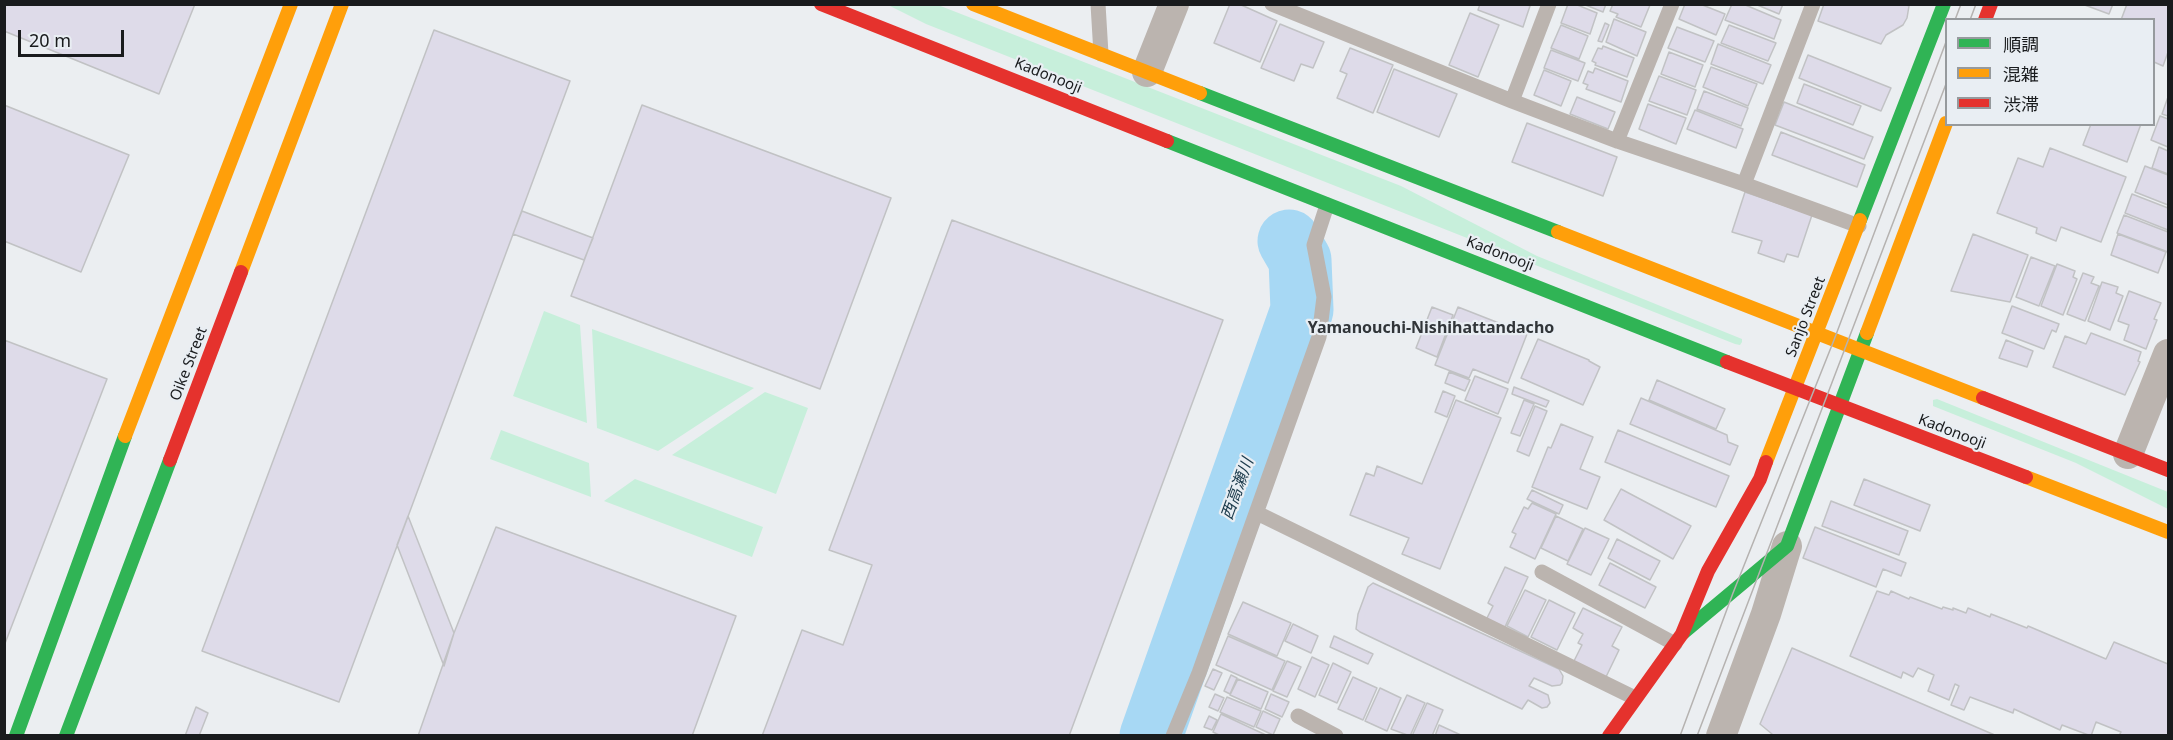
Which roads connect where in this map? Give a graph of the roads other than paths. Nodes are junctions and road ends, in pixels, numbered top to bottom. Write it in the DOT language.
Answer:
graph roads {
  1 [pos="291,4"];
  2 [pos="342,4"];
  3 [pos="820,4"];
  4 [pos="973,4"];
  5 [pos="1098,4"];
  6 [pos="1174,4"];
  7 [pos="1272,4"];
  8 [pos="1549,4"];
  9 [pos="1672,4"];
  10 [pos="1813,4"];
  11 [pos="1944,4"];
  12 [pos="1101,54"];
  13 [pos="1147,72"];
  14 [pos="1512,101"];
  15 [pos="1946,126"];
  16 [pos="1617,141"];
  17 [pos="1744,183"];
  18 [pos="1327,204"];
  19 [pos="1859,226"];
  20 [pos="1817,333"];
  21 [pos="1861,350"];
  22 [pos="2169,354"];
  23 [pos="1795,389"];
  24 [pos="1840,405"];
  25 [pos="2128,454"];
  26 [pos="2169,470"];
  27 [pos="1257,513"];
  28 [pos="2169,532"];
  29 [pos="1787,546"];
  30 [pos="1542,572"];
  31 [pos="1678,639"];
  32 [pos="1635,698"];
  33 [pos="1298,716"];
  34 [pos="16,735"];
  35 [pos="66,735"];
  36 [pos="1173,735"];
  37 [pos="1336,735"];
  38 [pos="1609,735"];
  39 [pos="1722,735"];
  1 -- 34 [label="street"];
  2 -- 35 [label="street, Oike Street"];
  3 -- 18 [label="street, Kadonooji"];
  4 -- 12 [label="street"];
  5 -- 12 [label="lane"];
  6 -- 13 [label="street"];
  7 -- 14 [label="lane"];
  8 -- 14 [label="lane"];
  9 -- 16 [label="lane"];
  10 -- 17 [label="lane"];
  11 -- 19 [label="street, Sanjo Street"];
  12 -- 13 [label="street"];
  13 -- 20 [label="street"];
  14 -- 16 [label="lane"];
  15 -- 21 [label="street, Sanjo Street"];
  16 -- 17 [label="lane"];
  17 -- 19 [label="lane"];
  18 -- 23 [label="street, Kadonooji"];
  18 -- 27 [label="lane"];
  19 -- 20 [label="street, Sanjo Street"];
  20 -- 21 [label="street"];
  20 -- 23 [label="street, Sanjo Street"];
  21 -- 24 [label="street, Sanjo Street"];
  21 -- 25 [label="street"];
  22 -- 25 [label="street"];
  23 -- 24 [label="street, Kadonooji"];
  23 -- 31 [label="street, Sanjo Street"];
  24 -- 28 [label="street, Kadonooji"];
  24 -- 29 [label="street, Sanjo Street"];
  25 -- 26 [label="street"];
  27 -- 32 [label="lane"];
  27 -- 36 [label="lane"];
  29 -- 31 [label="street, Sanjo Street"];
  29 -- 39 [label="street"];
  30 -- 31 [label="lane"];
  31 -- 32 [label="street, Sanjo Street"];
  32 -- 38 [label="street, Sanjo Street"];
  33 -- 37 [label="lane"];
}
